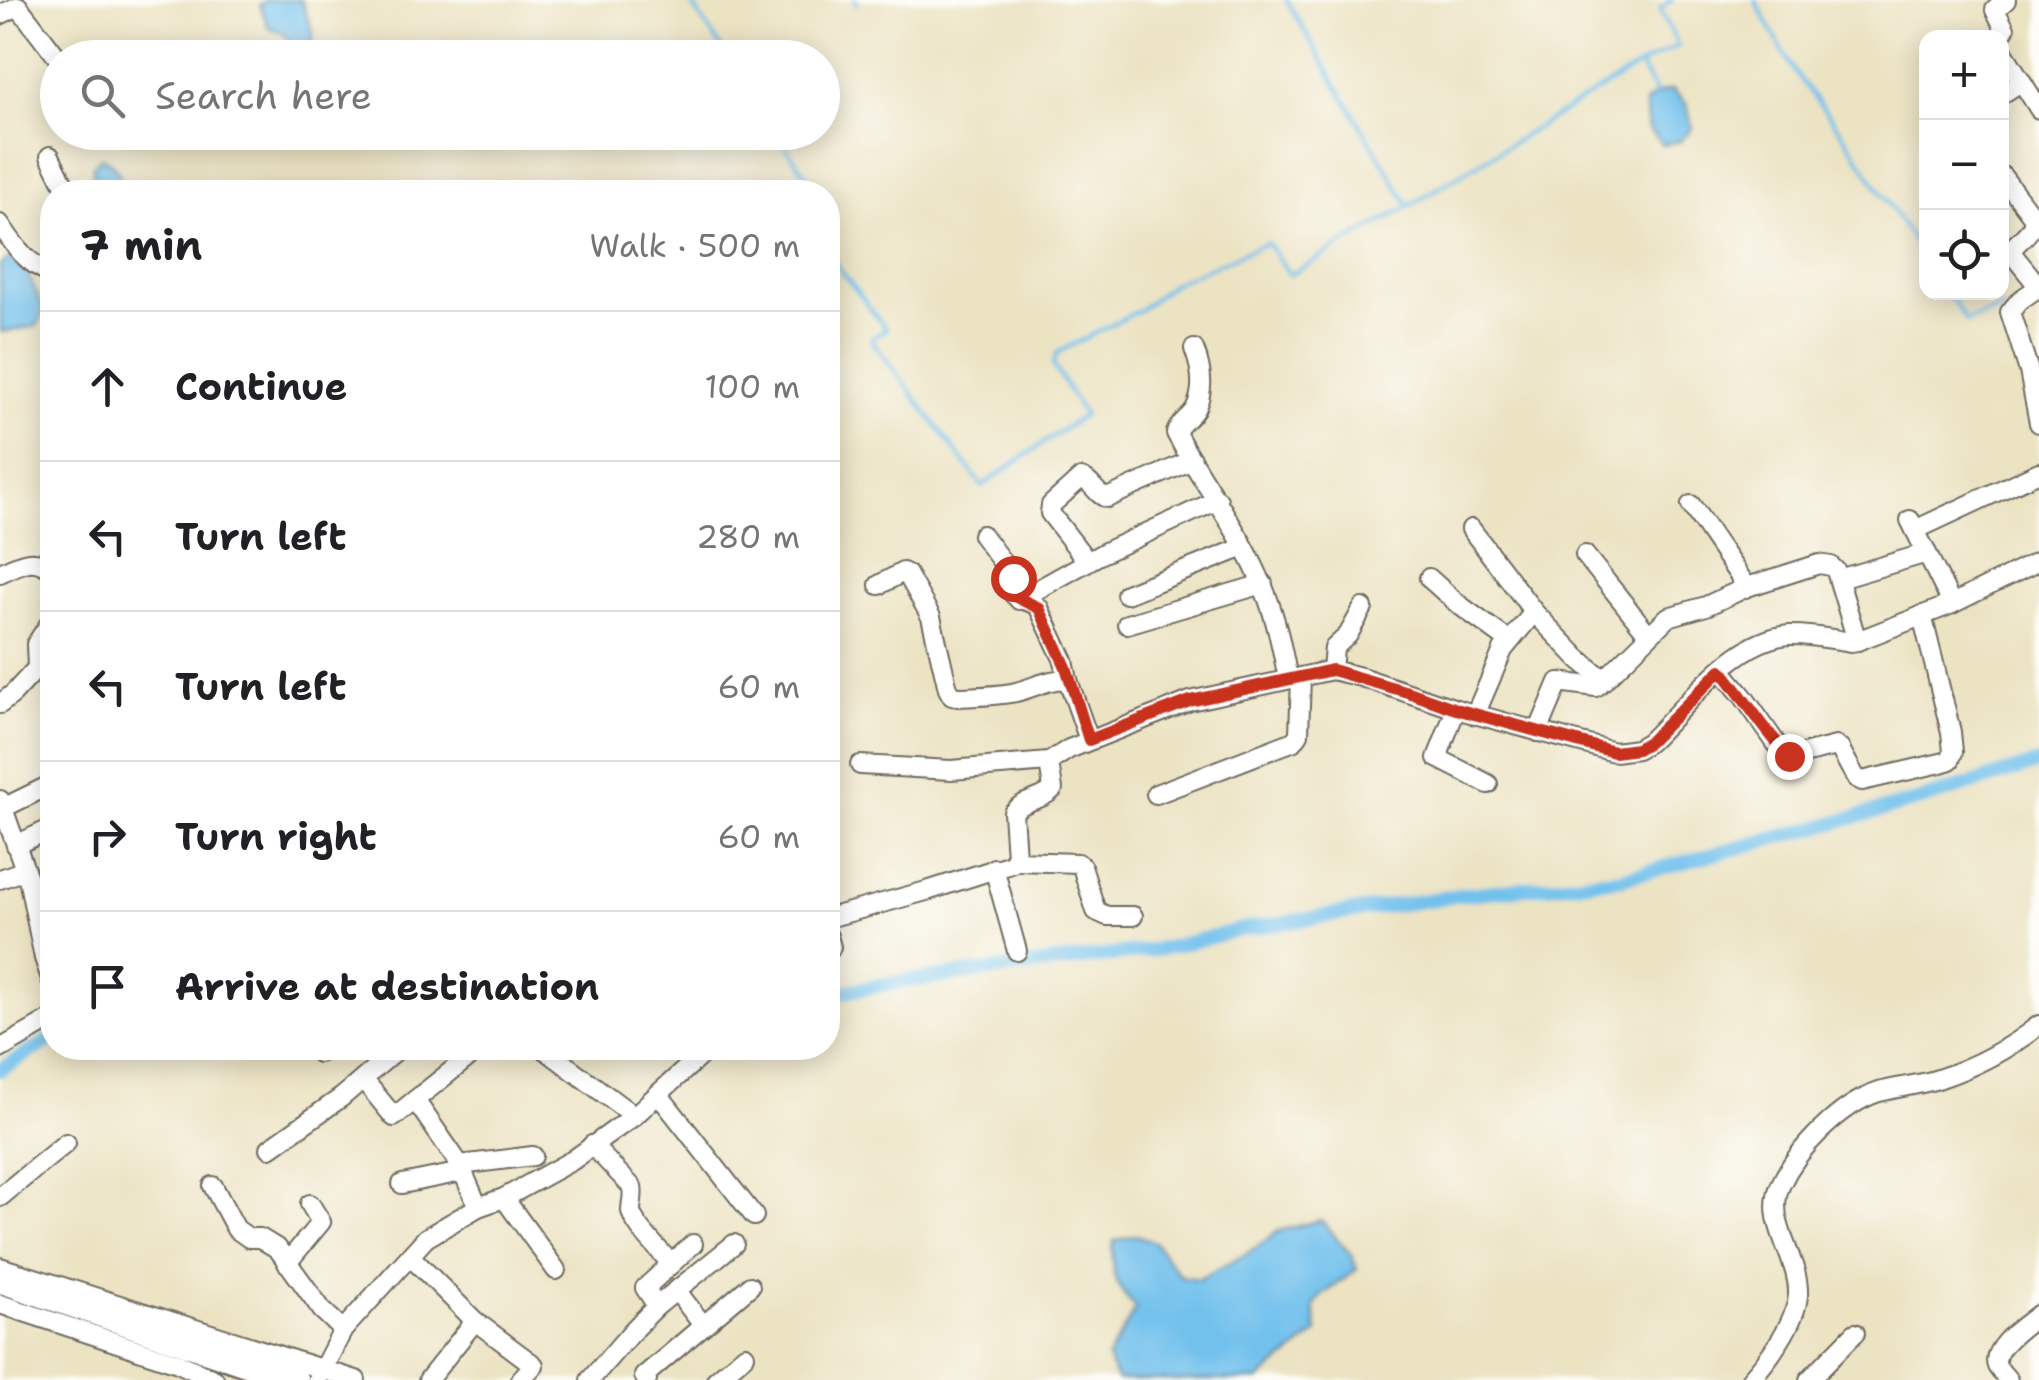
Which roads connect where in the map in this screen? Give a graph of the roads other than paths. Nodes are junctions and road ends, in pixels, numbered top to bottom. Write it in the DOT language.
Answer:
graph roads {
  1 [pos="2006,0"];
  2 [pos="18,3"];
  3 [pos="0,15"];
  4 [pos="2004,30"];
  5 [pos="45,40"];
  6 [pos="2009,62"];
  7 [pos="2021,82"];
  8 [pos="2009,90"];
  9 [pos="2039,109"];
  10 [pos="50,156"];
  11 [pos="62,180"];
  12 [pos="2009,186"];
  13 [pos="0,224"];
  14 [pos="40,268"];
  15 [pos="1194,349"];
  16 [pos="2039,423"];
  17 [pos="1192,460"];
  18 [pos="2039,472"];
  19 [pos="1218,500"];
  20 [pos="1691,505"];
  21 [pos="1471,529"];
  22 [pos="982,534"];
  23 [pos="1244,547"];
  24 [pos="1927,554"];
  25 [pos="1585,556"];
  26 [pos="1087,561"];
  27 [pos="2039,561"];
  28 [pos="40,562"];
  29 [pos="0,573"];
  30 [pos="1429,578"];
  31 [pos="1839,579"];
  32 [pos="1263,584"];
  33 [pos="879,585"];
  34 [pos="1747,587"];
  35 [pos="1126,594"];
  36 [pos="1020,600"];
  37 [pos="1952,604"];
  38 [pos="1363,608"];
  39 [pos="1534,612"];
  40 [pos="1922,615"];
  41 [pos="1127,624"];
  42 [pos="1650,634"];
  43 [pos="40,638"];
  44 [pos="1857,641"];
  45 [pos="1509,642"];
  46 [pos="1332,670"];
  47 [pos="1721,670"];
  48 [pos="1294,678"];
  49 [pos="1068,680"];
  50 [pos="1604,680"];
  51 [pos="0,704"];
  52 [pos="1456,709"];
  53 [pos="1475,715"];
  54 [pos="1538,732"];
  55 [pos="1089,740"];
  56 [pos="1049,762"];
  57 [pos="860,765"];
  58 [pos="1488,784"];
  59 [pos="40,789"];
  60 [pos="1156,794"];
  61 [pos="1,804"];
  62 [pos="40,833"];
  63 [pos="16,844"];
  64 [pos="1016,861"];
  65 [pos="994,868"];
  66 [pos="25,870"];
  67 [pos="0,878"];
  68 [pos="840,915"];
  69 [pos="1134,916"];
  70 [pos="40,939"];
  71 [pos="1017,952"];
  72 [pos="2039,1025"];
  73 [pos="40,1026"];
  74 [pos="0,1049"];
  75 [pos="386,1060"];
  76 [pos="465,1060"];
  77 [pos="559,1060"];
  78 [pos="696,1060"];
  79 [pos="363,1080"];
  80 [pos="660,1095"];
  81 [pos="415,1100"];
  82 [pos="634,1116"];
  83 [pos="66,1143"];
  84 [pos="592,1145"];
  85 [pos="270,1148"];
  86 [pos="533,1156"];
  87 [pos="461,1168"];
  88 [pos="402,1184"];
  89 [pos="212,1186"];
  90 [pos="0,1198"];
  91 [pos="504,1198"];
  92 [pos="310,1204"];
  93 [pos="478,1207"];
  94 [pos="754,1216"];
  95 [pos="694,1244"];
  96 [pos="734,1244"];
  97 [pos="410,1256"];
  98 [pos="287,1264"];
  99 [pos="671,1264"];
  100 [pos="0,1267"];
  101 [pos="556,1270"];
  102 [pos="0,1283"];
  103 [pos="750,1286"];
  104 [pos="676,1290"];
  105 [pos="0,1304"];
  106 [pos="657,1306"];
  107 [pos="2039,1314"];
  108 [pos="475,1321"];
  109 [pos="702,1325"];
  110 [pos="343,1330"];
  111 [pos="1856,1333"];
  112 [pos="745,1355"];
  113 [pos="320,1374"];
  114 [pos="215,1380"];
  115 [pos="254,1380"];
  116 [pos="295,1380"];
  117 [pos="356,1380"];
  118 [pos="428,1380"];
  119 [pos="520,1380"];
  120 [pos="590,1380"];
  121 [pos="647,1380"];
  122 [pos="716,1380"];
  123 [pos="1750,1380"];
  124 [pos="1808,1380"];
  125 [pos="2008,1380"];
  1 -- 4 [label="street"];
  2 -- 3 [label="street"];
  2 -- 5 [label="street"];
  6 -- 7 [label="street"];
  7 -- 8 [label="street"];
  7 -- 9 [label="street"];
  10 -- 11 [label="street"];
  12 -- 16 [label="street"];
  13 -- 14 [label="street"];
  15 -- 17 [label="street"];
  17 -- 19 [label="street"];
  17 -- 26 [label="street"];
  18 -- 24 [label="street"];
  19 -- 23 [label="street"];
  19 -- 26 [label="street"];
  20 -- 34 [label="street"];
  21 -- 39 [label="street"];
  22 -- 36 [label="street"];
  23 -- 32 [label="street"];
  23 -- 35 [label="street"];
  24 -- 31 [label="street"];
  24 -- 37 [label="street"];
  25 -- 42 [label="street"];
  26 -- 36 [label="street"];
  27 -- 37 [label="street"];
  28 -- 29 [label="street"];
  30 -- 45 [label="street"];
  31 -- 34 [label="street"];
  31 -- 44 [label="street"];
  32 -- 41 [label="street"];
  32 -- 48 [label="street"];
  33 -- 49 [label="street"];
  34 -- 42 [label="street"];
  36 -- 49 [label="street"];
  37 -- 40 [label="street"];
  38 -- 46 [label="street"];
  39 -- 45 [label="street"];
  39 -- 50 [label="street"];
  40 -- 44 [label="street"];
  40 -- 47 [label="street"];
  42 -- 50 [label="street"];
  43 -- 51 [label="street"];
  44 -- 47 [label="street"];
  45 -- 53 [label="street"];
  46 -- 48 [label="street"];
  46 -- 52 [label="street"];
  47 -- 54 [label="street"];
  48 -- 55 [label="street"];
  48 -- 60 [label="street"];
  49 -- 55 [label="street"];
  50 -- 54 [label="street"];
  52 -- 53 [label="street"];
  52 -- 58 [label="street"];
  53 -- 54 [label="street"];
  55 -- 56 [label="street"];
  56 -- 57 [label="street"];
  56 -- 64 [label="street"];
  59 -- 61 [label="street"];
  61 -- 63 [label="street"];
  62 -- 63 [label="street"];
  63 -- 66 [label="street"];
  64 -- 65 [label="street"];
  64 -- 69 [label="street"];
  65 -- 68 [label="street"];
  65 -- 71 [label="street"];
  66 -- 67 [label="street"];
  66 -- 70 [label="street"];
  72 -- 123 [label="street"];
  73 -- 74 [label="street"];
  75 -- 79 [label="street"];
  76 -- 81 [label="street"];
  77 -- 82 [label="street"];
  78 -- 80 [label="street"];
  79 -- 81 [label="street"];
  79 -- 85 [label="street"];
  80 -- 82 [label="street"];
  80 -- 94 [label="street"];
  81 -- 87 [label="street"];
  82 -- 84 [label="street"];
  83 -- 90 [label="street"];
  84 -- 91 [label="street"];
  84 -- 99 [label="street"];
  86 -- 87 [label="street"];
  87 -- 88 [label="street"];
  87 -- 93 [label="street"];
  89 -- 98 [label="street"];
  91 -- 93 [label="street"];
  91 -- 101 [label="street"];
  92 -- 98 [label="street"];
  93 -- 97 [label="street"];
  95 -- 99 [label="street"];
  96 -- 104 [label="street"];
  97 -- 108 [label="street"];
  97 -- 110 [label="street"];
  98 -- 110 [label="street"];
  99 -- 106 [label="street"];
  100 -- 113 [label="street"];
  102 -- 115 [label="highway"];
  102 -- 116 [label="highway"];
  103 -- 109 [label="street"];
  104 -- 106 [label="street"];
  104 -- 109 [label="street"];
  105 -- 114 [label="street"];
  106 -- 120 [label="street"];
  107 -- 125 [label="street"];
  108 -- 118 [label="street"];
  108 -- 119 [label="street"];
  109 -- 121 [label="street"];
  110 -- 113 [label="street"];
  111 -- 124 [label="street"];
  112 -- 122 [label="street"];
  113 -- 117 [label="street"];
}
